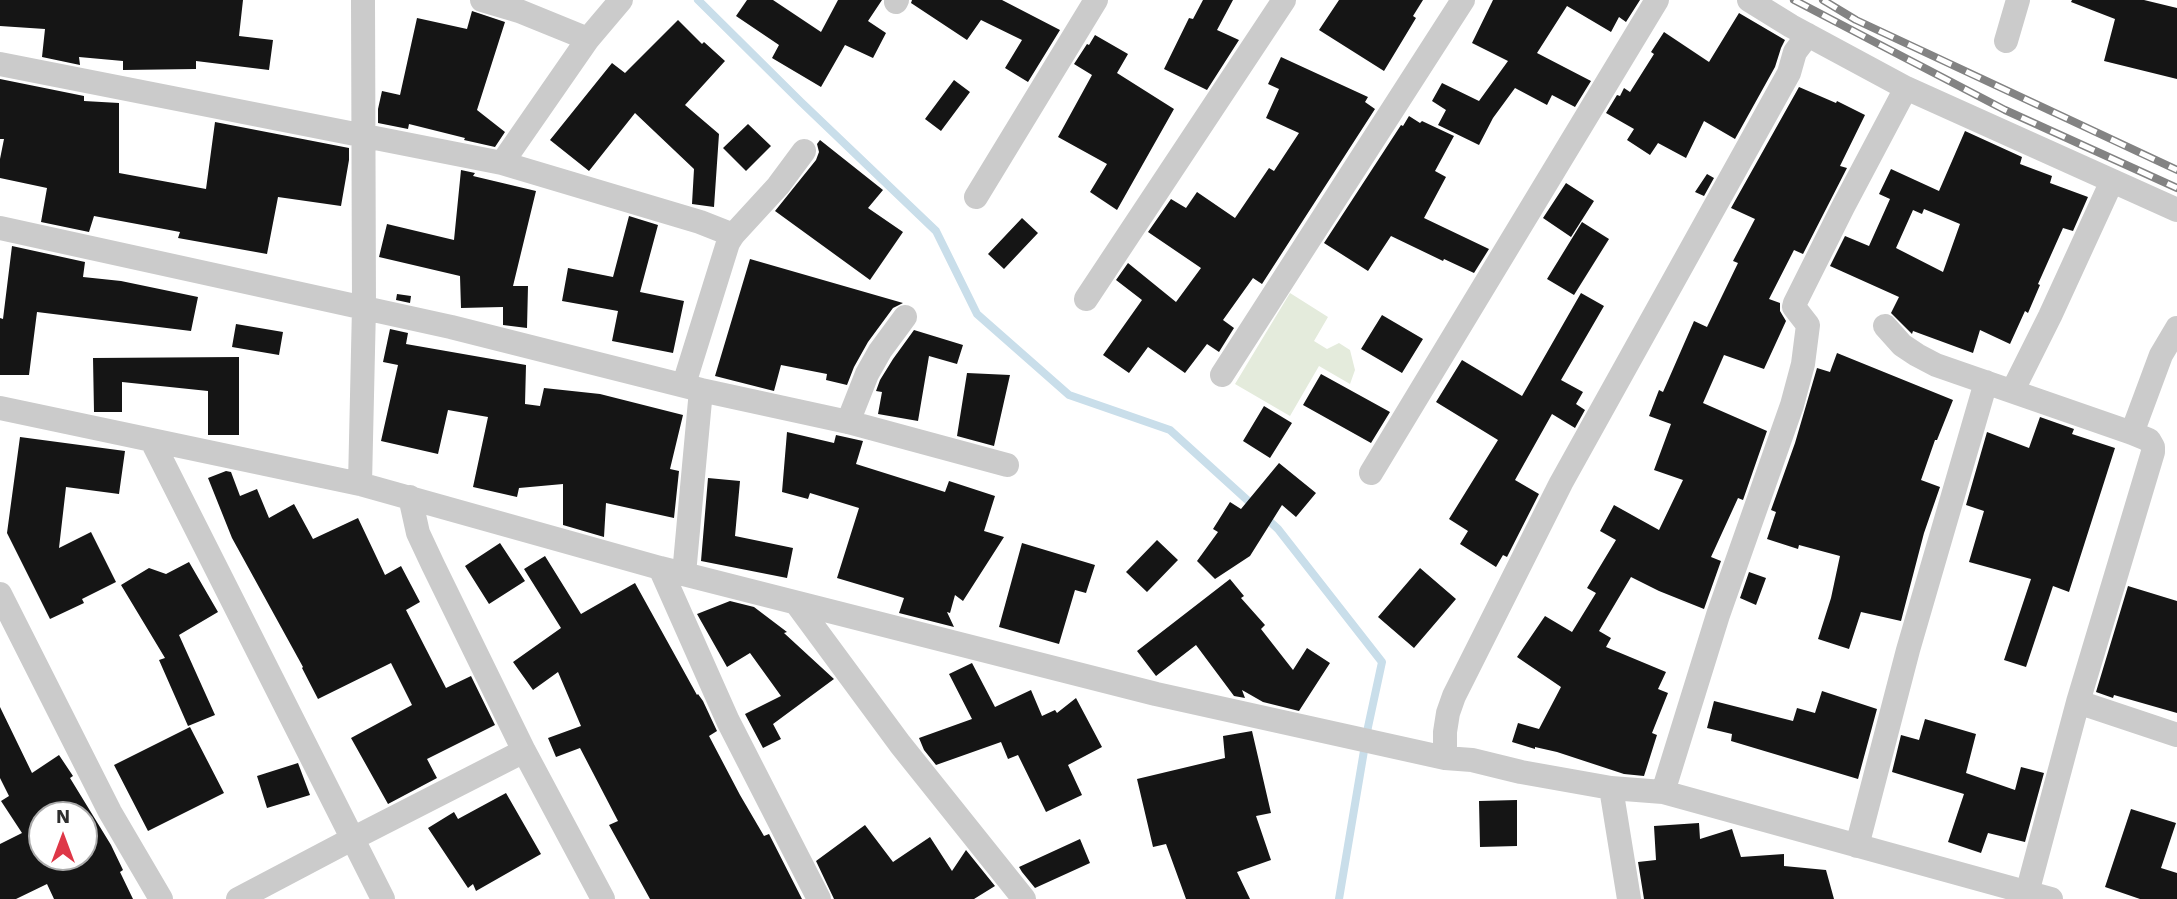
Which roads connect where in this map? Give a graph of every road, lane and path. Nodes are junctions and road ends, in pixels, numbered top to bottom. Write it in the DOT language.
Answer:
graph roads {
  1 [pos="363,0"];
  2 [pos="482,0"];
  3 [pos="621,0"];
  4 [pos="1096,0"];
  5 [pos="1284,0"];
  6 [pos="1463,0"];
  7 [pos="1657,0"];
  8 [pos="1749,0"];
  9 [pos="2018,0"];
  10 [pos="1808,35"];
  11 [pos="588,39"];
  12 [pos="2006,41"];
  13 [pos="0,64"];
  14 [pos="1906,88"];
  15 [pos="362,136"];
  16 [pos="804,151"];
  17 [pos="502,163"];
  18 [pos="2112,181"];
  19 [pos="976,197"];
  20 [pos="2177,210"];
  21 [pos="0,228"];
  22 [pos="733,235"];
  23 [pos="1087,299"];
  24 [pos="363,307"];
  25 [pos="905,317"];
  26 [pos="1885,326"];
  27 [pos="2177,328"];
  28 [pos="1222,376"];
  29 [pos="1986,382"];
  30 [pos="693,387"];
  31 [pos="2013,390"];
  32 [pos="0,408"];
  33 [pos="848,422"];
  34 [pos="2132,433"];
  35 [pos="152,441"];
  36 [pos="1007,465"];
  37 [pos="1371,473"];
  38 [pos="360,484"];
  39 [pos="410,497"];
  40 [pos="660,569"];
  41 [pos="684,574"];
  42 [pos="0,594"];
  43 [pos="796,603"];
  44 [pos="2078,702"];
  45 [pos="2177,735"];
  46 [pos="524,751"];
  47 [pos="1445,758"];
  48 [pos="1611,788"];
  49 [pos="1662,792"];
  50 [pos="352,839"];
  51 [pos="1857,846"];
  52 [pos="2027,893"];
  53 [pos="161,899"];
  54 [pos="238,899"];
  55 [pos="383,899"];
  56 [pos="603,899"];
  57 [pos="819,899"];
  58 [pos="1024,899"];
  59 [pos="1629,899"];
  60 [pos="2051,899"];
  1 -- 15 [label="street"];
  2 -- 11 [label="street"];
  3 -- 11 [label="street"];
  4 -- 19 [label="street"];
  5 -- 23 [label="street"];
  6 -- 28 [label="street"];
  7 -- 37 [label="street"];
  8 -- 10 [label="street"];
  9 -- 12 [label="street"];
  10 -- 14 [label="street"];
  10 -- 47 [label="street"];
  11 -- 17 [label="street"];
  13 -- 15 [label="street"];
  14 -- 18 [label="street"];
  14 -- 49 [label="street"];
  15 -- 17 [label="street"];
  15 -- 24 [label="street"];
  16 -- 22 [label="street"];
  17 -- 22 [label="street"];
  18 -- 20 [label="street"];
  18 -- 31 [label="street"];
  21 -- 24 [label="street"];
  22 -- 30 [label="street"];
  24 -- 30 [label="street"];
  24 -- 38 [label="street"];
  25 -- 33 [label="street"];
  26 -- 29 [label="street"];
  27 -- 34 [label="street"];
  29 -- 31 [label="street"];
  29 -- 51 [label="street"];
  30 -- 33 [label="street"];
  30 -- 41 [label="street"];
  31 -- 34 [label="street"];
  32 -- 35 [label="street"];
  33 -- 36 [label="street"];
  34 -- 44 [label="street"];
  35 -- 38 [label="street"];
  35 -- 50 [label="street"];
  38 -- 39 [label="street"];
  39 -- 40 [label="street"];
  39 -- 46 [label="street"];
  40 -- 41 [label="street"];
  40 -- 57 [label="street"];
  41 -- 43 [label="street"];
  42 -- 53 [label="street"];
  43 -- 47 [label="street"];
  43 -- 58 [label="street"];
  44 -- 45 [label="street"];
  44 -- 52 [label="street"];
  46 -- 50 [label="street"];
  46 -- 56 [label="street"];
  47 -- 48 [label="street"];
  48 -- 49 [label="street"];
  48 -- 59 [label="street"];
  49 -- 51 [label="street"];
  50 -- 54 [label="street"];
  50 -- 55 [label="street"];
  51 -- 52 [label="street"];
  52 -- 60 [label="street"];
}
